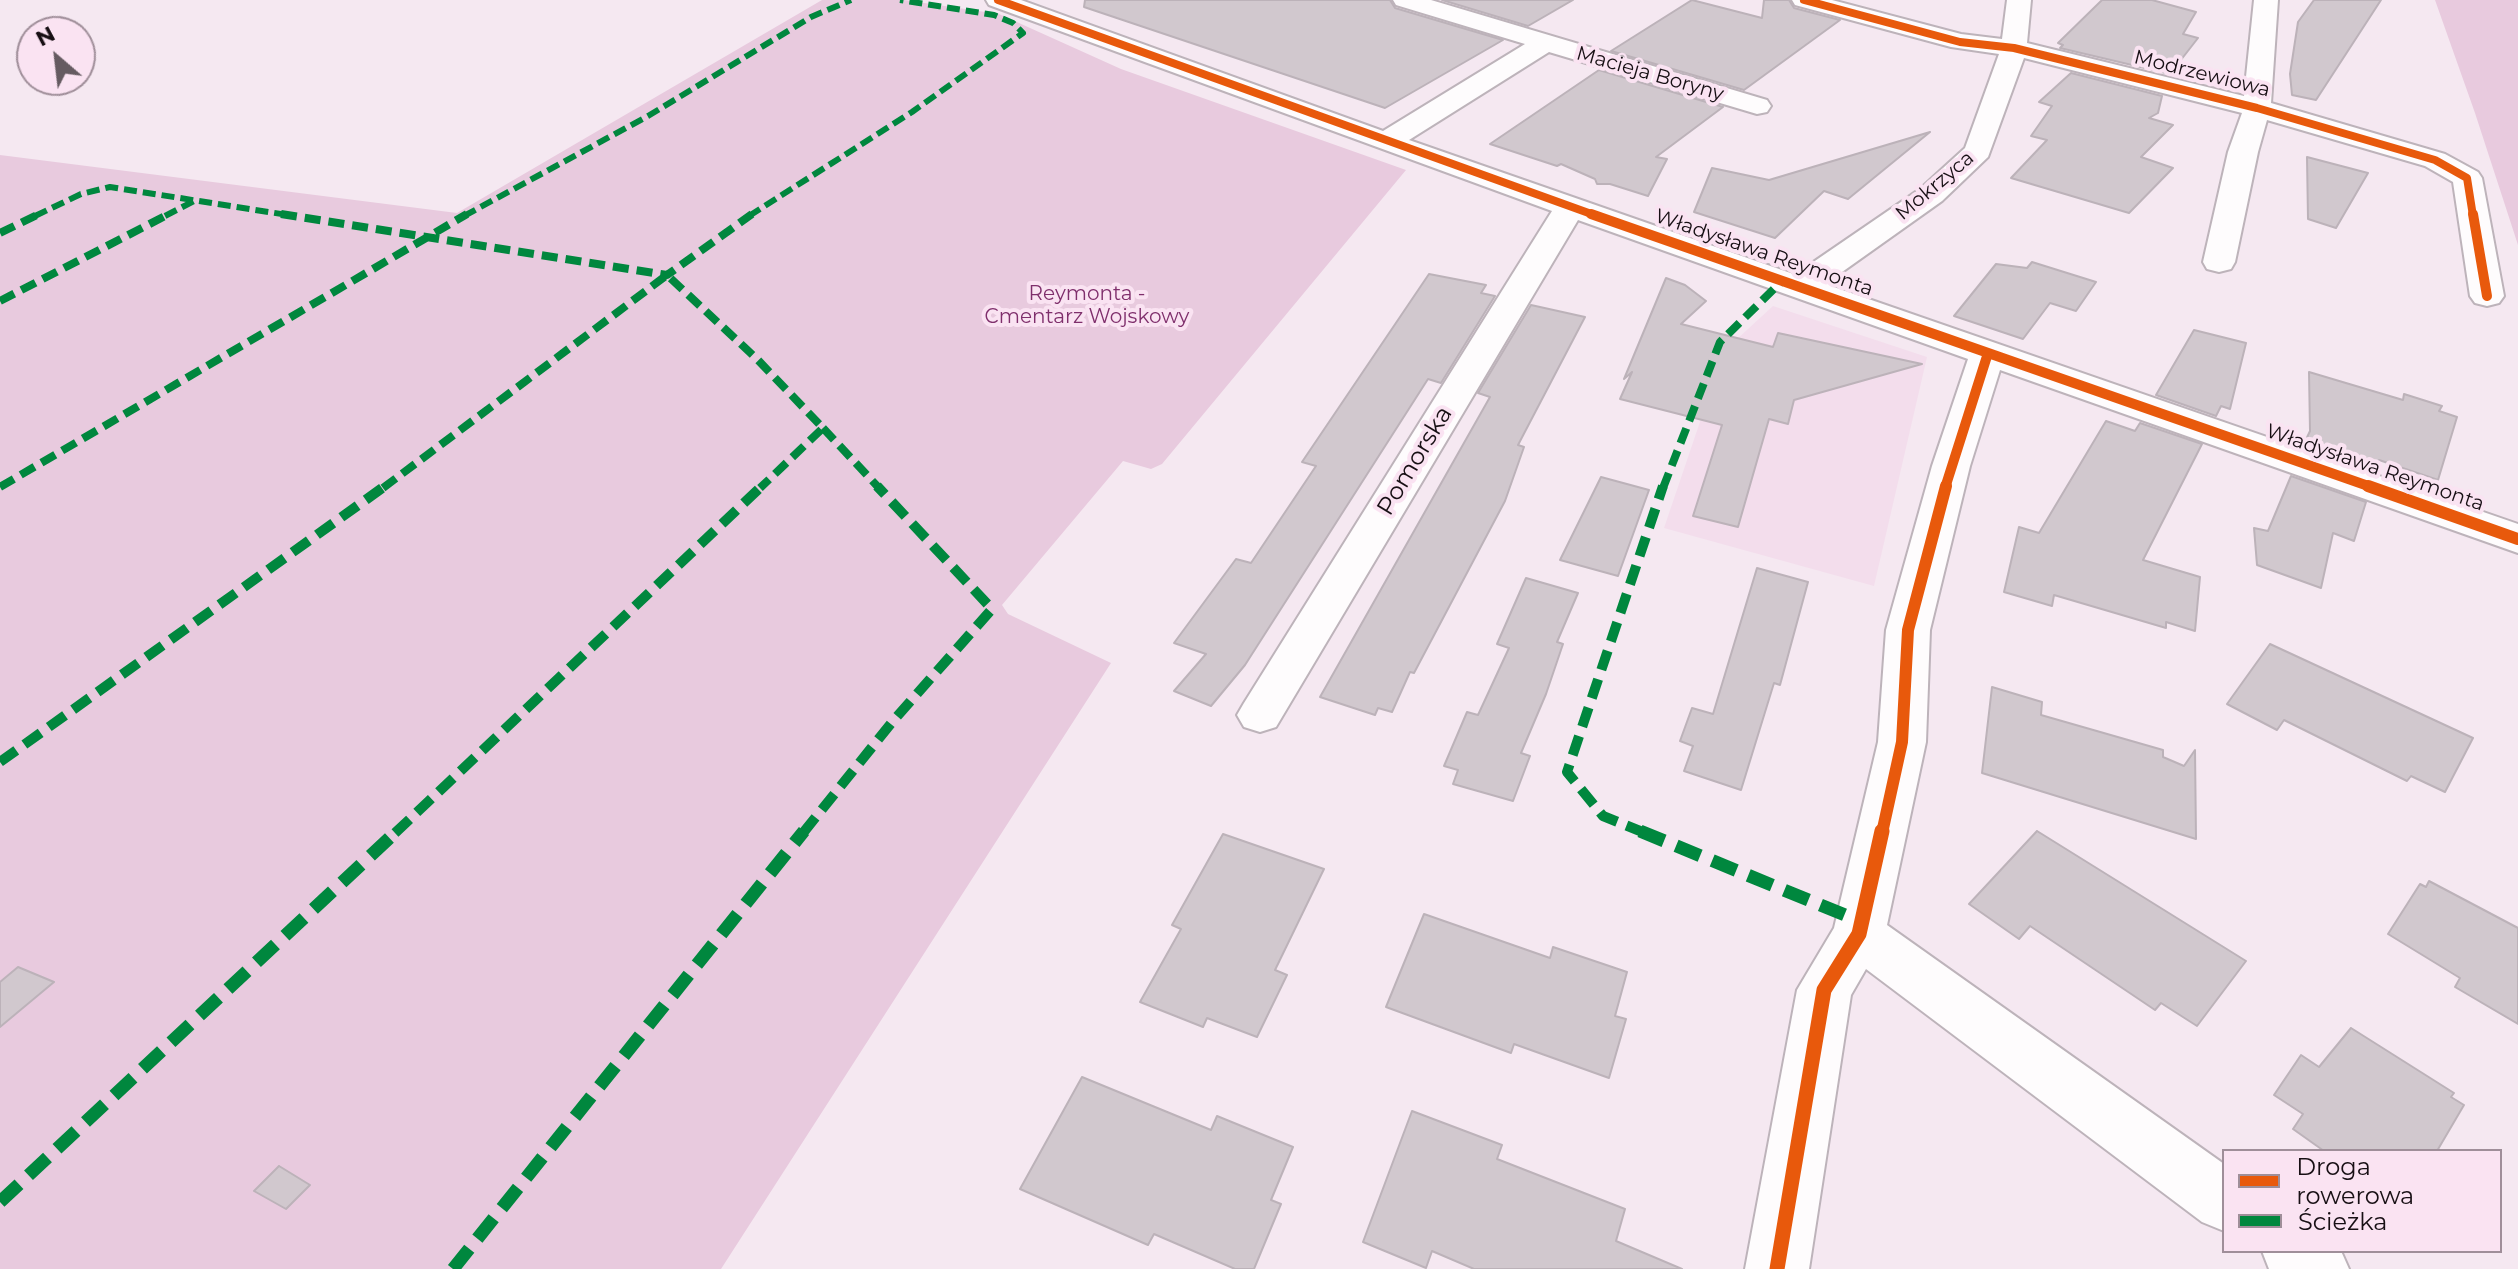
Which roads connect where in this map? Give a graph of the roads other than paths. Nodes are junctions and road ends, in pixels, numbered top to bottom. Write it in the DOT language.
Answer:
graph roads {
  1 [pos="1001,0"];
  2 [pos="1405,0"];
  3 [pos="1804,0"];
  4 [pos="2019,0"];
  5 [pos="2266,0"];
  6 [pos="1543,44"];
  7 [pos="2014,48"];
  8 [pos="1757,106"];
  9 [pos="2257,108"];
  10 [pos="1386,142"];
  11 [pos="1571,206"];
  12 [pos="2219,262"];
  13 [pos="1812,291"];
  14 [pos="2487,296"];
  15 [pos="1988,353"];
  16 [pos="2518,539"];
  17 [pos="1260,715"];
  18 [pos="1859,934"];
  19 [pos="2222,1200"];
  20 [pos="2296,1253"];
  21 [pos="1777,1269"];
  22 [pos="2317,1269"];
  1 -- 10 [label="street, Władysława Reymonta"];
  2 -- 6 [label="street, Macieja Boryny"];
  3 -- 7 [label="street, Modrzewiowa"];
  4 -- 7 [label="street, Mokrzyca"];
  5 -- 9 [label="street"];
  6 -- 8 [label="street, Macieja Boryny"];
  6 -- 10 [label="street, Macieja Boryny"];
  7 -- 9 [label="street, Modrzewiowa"];
  7 -- 13 [label="street, Mokrzyca"];
  9 -- 12 [label="street"];
  9 -- 14 [label="street, Modrzewiowa"];
  10 -- 11 [label="street, Władysława Reymonta"];
  11 -- 13 [label="street, Władysława Reymonta"];
  11 -- 17 [label="street, Pomorska"];
  13 -- 15 [label="street, Władysława Reymonta"];
  15 -- 16 [label="street, Władysława Reymonta"];
  15 -- 18 [label="street"];
  18 -- 19 [label="street"];
  18 -- 21 [label="street"];
  20 -- 22 [label="street"];
}
